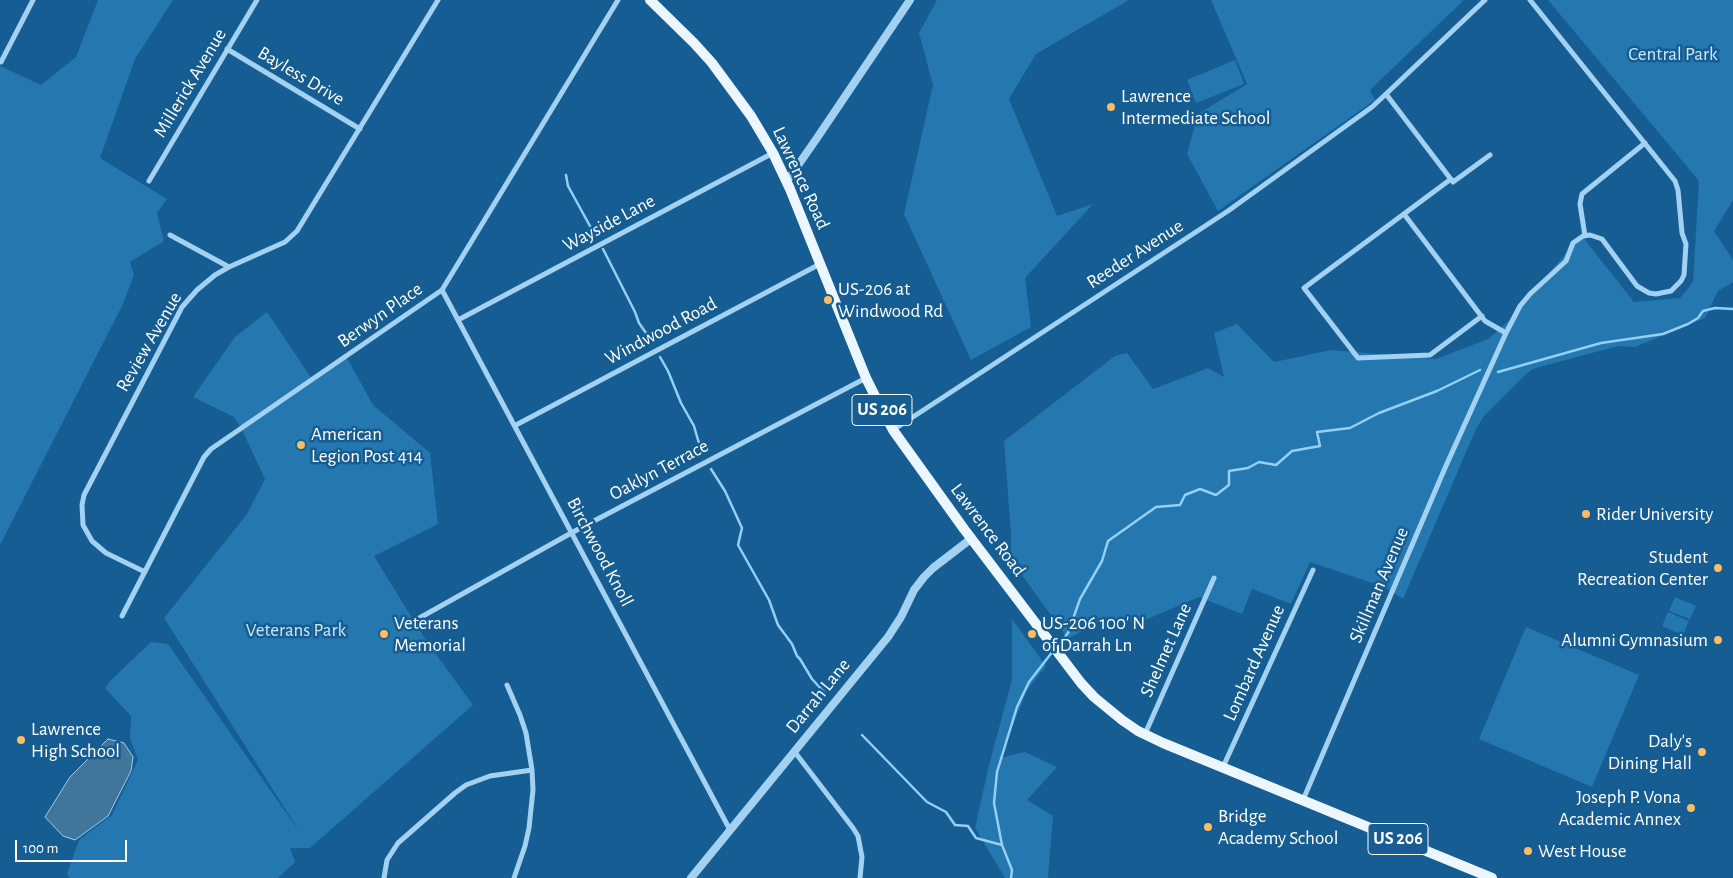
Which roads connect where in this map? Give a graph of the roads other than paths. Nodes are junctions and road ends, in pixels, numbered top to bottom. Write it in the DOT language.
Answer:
graph roads {
  1 [pos="33,0"];
  2 [pos="257,0"];
  3 [pos="438,0"];
  4 [pos="618,0"];
  5 [pos="650,0"];
  6 [pos="910,0"];
  7 [pos="1485,0"];
  8 [pos="1530,0"];
  9 [pos="227,50"];
  10 [pos="1,62"];
  11 [pos="1386,94"];
  12 [pos="360,129"];
  13 [pos="1646,143"];
  14 [pos="773,153"];
  15 [pos="1490,155"];
  16 [pos="1451,179"];
  17 [pos="149,181"];
  18 [pos="786,181"];
  19 [pos="1404,214"];
  20 [pos="170,235"];
  21 [pos="1585,236"];
  22 [pos="821,264"];
  23 [pos="229,267"];
  24 [pos="442,290"];
  25 [pos="1482,316"];
  26 [pos="458,320"];
  27 [pos="1506,333"];
  28 [pos="866,378"];
  29 [pos="516,425"];
  30 [pos="893,430"];
  31 [pos="573,532"];
  32 [pos="972,538"];
  33 [pos="1313,570"];
  34 [pos="145,572"];
  35 [pos="1214,578"];
  36 [pos="122,616"];
  37 [pos="414,621"];
  38 [pos="507,685"];
  39 [pos="1145,734"];
  40 [pos="794,751"];
  41 [pos="1222,768"];
  42 [pos="532,770"];
  43 [pos="1303,800"];
  44 [pos="730,830"];
  45 [pos="384,878"];
  46 [pos="514,878"];
  47 [pos="691,878"];
  48 [pos="860,878"];
  49 [pos="1492,878"];
  1 -- 10 [label="street"];
  2 -- 9 [label="street, Millerick Avenue"];
  3 -- 12 [label="street, Review Avenue"];
  4 -- 24 [label="street, Berwyn Place"];
  5 -- 14 [label="main road, Lawrence Road / US 206"];
  6 -- 18 [label="street"];
  7 -- 11 [label="street, Reeder Avenue"];
  8 -- 13 [label="street"];
  9 -- 12 [label="street, Bayless Drive"];
  9 -- 17 [label="street, Millerick Avenue"];
  11 -- 16 [label="street"];
  11 -- 30 [label="street, Reeder Avenue"];
  12 -- 23 [label="street, Review Avenue"];
  13 -- 21 [label="street"];
  13 -- 21 [label="street"];
  14 -- 18 [label="main road, Lawrence Road / US 206"];
  14 -- 26 [label="street, Wayside Lane"];
  15 -- 16 [label="street"];
  16 -- 19 [label="street"];
  18 -- 22 [label="main road, Lawrence Road / US 206"];
  19 -- 25 [label="street"];
  19 -- 25 [label="street"];
  20 -- 23 [label="street"];
  21 -- 27 [label="street, Skillman Avenue"];
  22 -- 28 [label="main road, Lawrence Road / US 206"];
  22 -- 29 [label="street, Windwood Road"];
  23 -- 34 [label="street, Review Avenue"];
  24 -- 26 [label="street, Birchwood Knoll"];
  24 -- 34 [label="street, Berwyn Place"];
  25 -- 27 [label="street"];
  26 -- 29 [label="street, Birchwood Knoll"];
  27 -- 43 [label="street, Skillman Avenue"];
  28 -- 30 [label="main road, Lawrence Road / US 206"];
  28 -- 31 [label="street, Oaklyn Terrace"];
  29 -- 31 [label="street, Birchwood Knoll"];
  30 -- 32 [label="main road, Lawrence Road / US 206"];
  31 -- 37 [label="street, Oaklyn Terrace"];
  31 -- 44 [label="street, Birchwood Knoll"];
  32 -- 39 [label="main road, Lawrence Road / US 206"];
  32 -- 40 [label="street, Darrah Lane"];
  33 -- 41 [label="street, Lombard Avenue"];
  34 -- 36 [label="street, Berwyn Place"];
  35 -- 39 [label="street, Shelmet Lane"];
  38 -- 42 [label="street"];
  39 -- 41 [label="main road, Lawrence Road / US 206"];
  40 -- 44 [label="street, Darrah Lane"];
  40 -- 48 [label="street"];
  41 -- 43 [label="main road, Lawrence Road / US 206"];
  42 -- 45 [label="street"];
  42 -- 46 [label="street"];
  43 -- 49 [label="main road, Lawrence Road / US 206"];
  44 -- 47 [label="street, Darrah Lane"];
}
